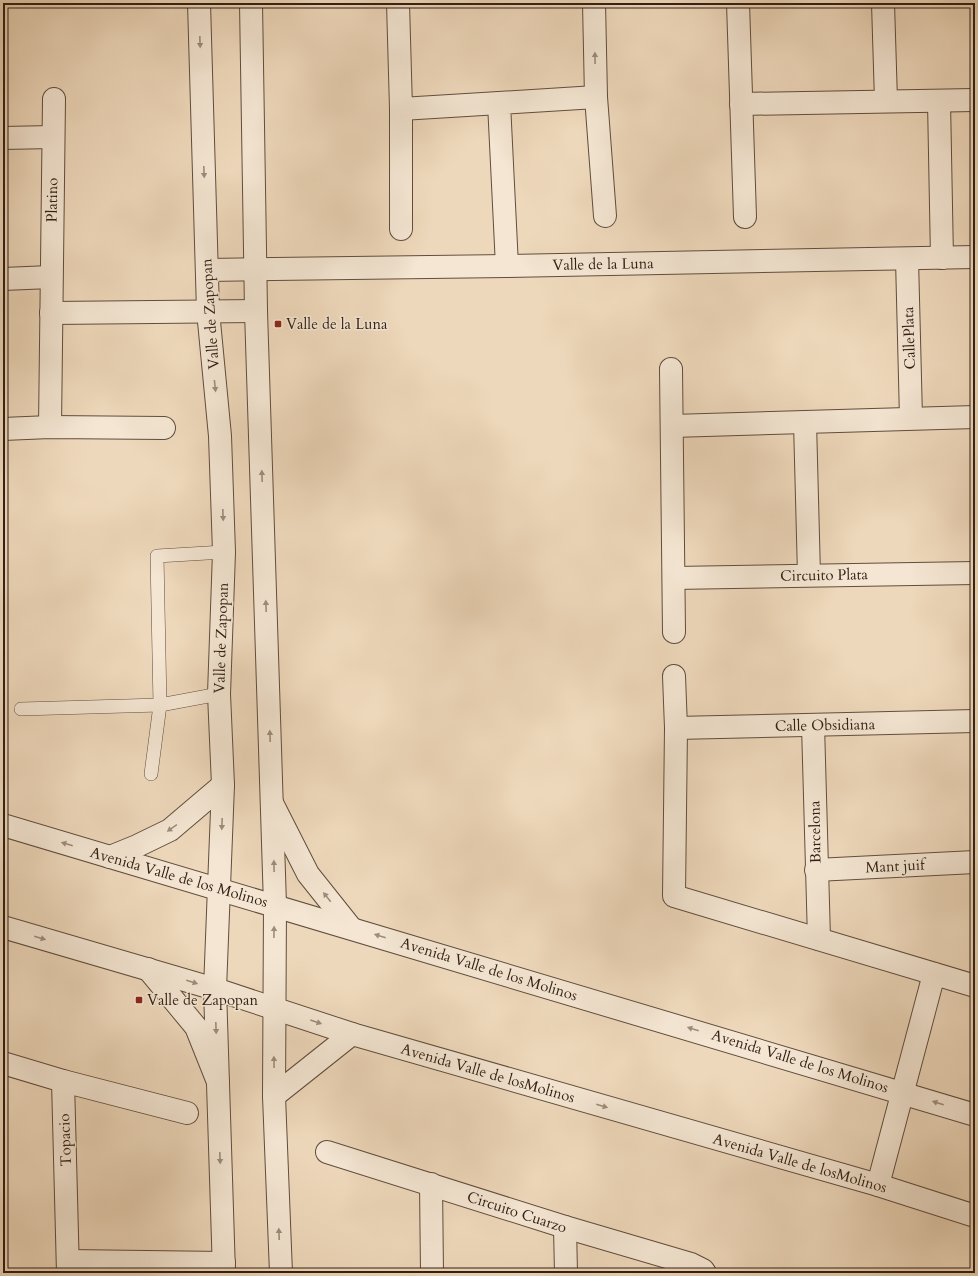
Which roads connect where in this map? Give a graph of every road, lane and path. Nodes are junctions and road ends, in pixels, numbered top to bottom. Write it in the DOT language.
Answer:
graph roads {
  1 [pos="199,3"];
  2 [pos="251,3"];
  3 [pos="398,3"];
  4 [pos="594,3"];
  5 [pos="738,3"];
  6 [pos="883,3"];
  7 [pos="596,97"];
  8 [pos="54,99"];
  9 [pos="975,100"];
  10 [pos="886,101"];
  11 [pos="938,101"];
  12 [pos="499,103"];
  13 [pos="741,104"];
  14 [pos="401,109"];
  15 [pos="53,137"];
  16 [pos="3,138"];
  17 [pos="604,216"];
  18 [pos="745,217"];
  19 [pos="400,229"];
  20 [pos="975,257"];
  21 [pos="942,258"];
  22 [pos="907,259"];
  23 [pos="507,266"];
  24 [pos="207,270"];
  25 [pos="255,270"];
  26 [pos="51,278"];
  27 [pos="3,279"];
  28 [pos="208,311"];
  29 [pos="256,311"];
  30 [pos="51,313"];
  31 [pos="671,369"];
  32 [pos="975,417"];
  33 [pos="911,418"];
  34 [pos="805,422"];
  35 [pos="672,426"];
  36 [pos="50,427"];
  37 [pos="164,428"];
  38 [pos="3,429"];
  39 [pos="224,552"];
  40 [pos="975,573"];
  41 [pos="809,575"];
  42 [pos="674,578"];
  43 [pos="674,632"];
  44 [pos="674,676"];
  45 [pos="220,694"];
  46 [pos="160,705"];
  47 [pos="21,709"];
  48 [pos="975,721"];
  49 [pos="813,725"];
  50 [pos="676,728"];
  51 [pos="151,774"];
  52 [pos="223,785"];
  53 [pos="272,803"];
  54 [pos="3,825"];
  55 [pos="110,857"];
  56 [pos="975,862"];
  57 [pos="816,870"];
  58 [pos="220,889"];
  59 [pos="275,905"];
  60 [pos="3,927"];
  61 [pos="351,928"];
  62 [pos="819,939"];
  63 [pos="148,969"];
  64 [pos="934,974"];
  65 [pos="975,986"];
  66 [pos="215,989"];
  67 [pos="273,1008"];
  68 [pos="352,1034"];
  69 [pos="3,1063"];
  70 [pos="63,1081"];
  71 [pos="218,1082"];
  72 [pos="904,1092"];
  73 [pos="274,1096"];
  74 [pos="187,1114"];
  75 [pos="975,1115"];
  76 [pos="327,1152"];
  77 [pos="431,1184"];
  78 [pos="878,1185"];
  79 [pos="975,1216"];
  80 [pos="565,1228"];
  81 [pos="68,1267"];
  82 [pos="224,1268"];
  83 [pos="281,1273"];
  84 [pos="432,1273"];
  85 [pos="566,1273"];
  86 [pos="705,1273"];
  1 -- 24 [label="street, Valle de Zapopan, one-way"];
  2 -- 25 [label="street"];
  3 -- 14 [label="street"];
  7 -- 4 [label="street, one-way"];
  5 -- 13 [label="street"];
  6 -- 10 [label="street"];
  7 -- 12 [label="street"];
  7 -- 17 [label="street"];
  8 -- 15 [label="street, Platino"];
  9 -- 11 [label="street"];
  10 -- 11 [label="street"];
  10 -- 13 [label="street"];
  11 -- 21 [label="street"];
  12 -- 14 [label="street"];
  12 -- 23 [label="street"];
  13 -- 18 [label="street"];
  14 -- 19 [label="street"];
  15 -- 16 [label="street"];
  15 -- 26 [label="street, Platino"];
  20 -- 21 [label="street, Valle de la Luna"];
  21 -- 22 [label="street, Valle de la Luna"];
  22 -- 23 [label="street, Valle de la Luna"];
  22 -- 33 [label="street, CallePlata"];
  23 -- 25 [label="street, Valle de la Luna"];
  24 -- 25 [label="street, Valle de la Luna"];
  24 -- 28 [label="street, Valle de Zapopan"];
  25 -- 29 [label="street"];
  26 -- 27 [label="street"];
  26 -- 30 [label="street, Platino"];
  28 -- 29 [label="street"];
  28 -- 30 [label="street"];
  28 -- 39 [label="street, Valle de Zapopan, one-way"];
  53 -- 29 [label="street, one-way"];
  30 -- 36 [label="street, Platino"];
  31 -- 35 [label="street"];
  32 -- 33 [label="street"];
  33 -- 34 [label="street"];
  34 -- 35 [label="street"];
  34 -- 41 [label="street"];
  35 -- 42 [label="street"];
  36 -- 37 [label="street"];
  36 -- 38 [label="street"];
  39 -- 45 [label="street, Valle de Zapopan"];
  39 -- 46 [label="lane"];
  40 -- 41 [label="street, Circuito Plata"];
  41 -- 42 [label="street, Circuito Plata"];
  42 -- 43 [label="street"];
  44 -- 50 [label="street"];
  45 -- 46 [label="lane"];
  45 -- 52 [label="street, Valle de Zapopan"];
  46 -- 47 [label="lane"];
  46 -- 51 [label="lane"];
  48 -- 49 [label="street, Calle Obsidiana"];
  49 -- 50 [label="street, Calle Obsidiana"];
  49 -- 57 [label="street, Barcelona"];
  50 -- 62 [label="street"];
  52 -- 55 [label="street, one-way"];
  52 -- 58 [label="street, Valle de Zapopan, one-way"];
  59 -- 53 [label="street, one-way"];
  61 -- 53 [label="street, one-way"];
  55 -- 54 [label="street, Avenida Valle de los Molinos, one-way"];
  55 -- 58 [label="street, Avenida Valle de los Molinos"];
  56 -- 57 [label="street, Mant juif"];
  57 -- 62 [label="street, Barcelona"];
  58 -- 59 [label="street, Avenida Valle de los Molinos"];
  58 -- 66 [label="street, Valle de Zapopan"];
  59 -- 61 [label="street, Avenida Valle de los Molinos"];
  67 -- 59 [label="street, one-way"];
  60 -- 63 [label="street, Avenida Valle de losMolinos, one-way"];
  72 -- 61 [label="street, Avenida Valle de los Molinos, one-way"];
  62 -- 64 [label="street"];
  63 -- 66 [label="street, Avenida Valle de losMolinos, one-way"];
  63 -- 71 [label="street"];
  64 -- 65 [label="street"];
  64 -- 72 [label="street"];
  66 -- 67 [label="street, Avenida Valle de losMolinos"];
  66 -- 71 [label="street, Valle de Zapopan, one-way"];
  67 -- 68 [label="street, Avenida Valle de losMolinos, one-way"];
  73 -- 67 [label="street, one-way"];
  68 -- 73 [label="street"];
  68 -- 78 [label="street, Avenida Valle de losMolinos, one-way"];
  69 -- 70 [label="street"];
  70 -- 74 [label="street"];
  70 -- 81 [label="street, Topacio"];
  71 -- 82 [label="street, Valle de Zapopan, one-way"];
  75 -- 72 [label="street, Avenida Valle de los Molinos, one-way"];
  72 -- 78 [label="street"];
  83 -- 73 [label="street, one-way"];
  76 -- 77 [label="street, Circuito Cuarzo"];
  77 -- 80 [label="street, Circuito Cuarzo"];
  77 -- 84 [label="street"];
  78 -- 79 [label="street, Avenida Valle de losMolinos"];
  80 -- 85 [label="street"];
  80 -- 86 [label="street, Circuito Cuarzo"];
  81 -- 82 [label="street, Topacio"];
}
